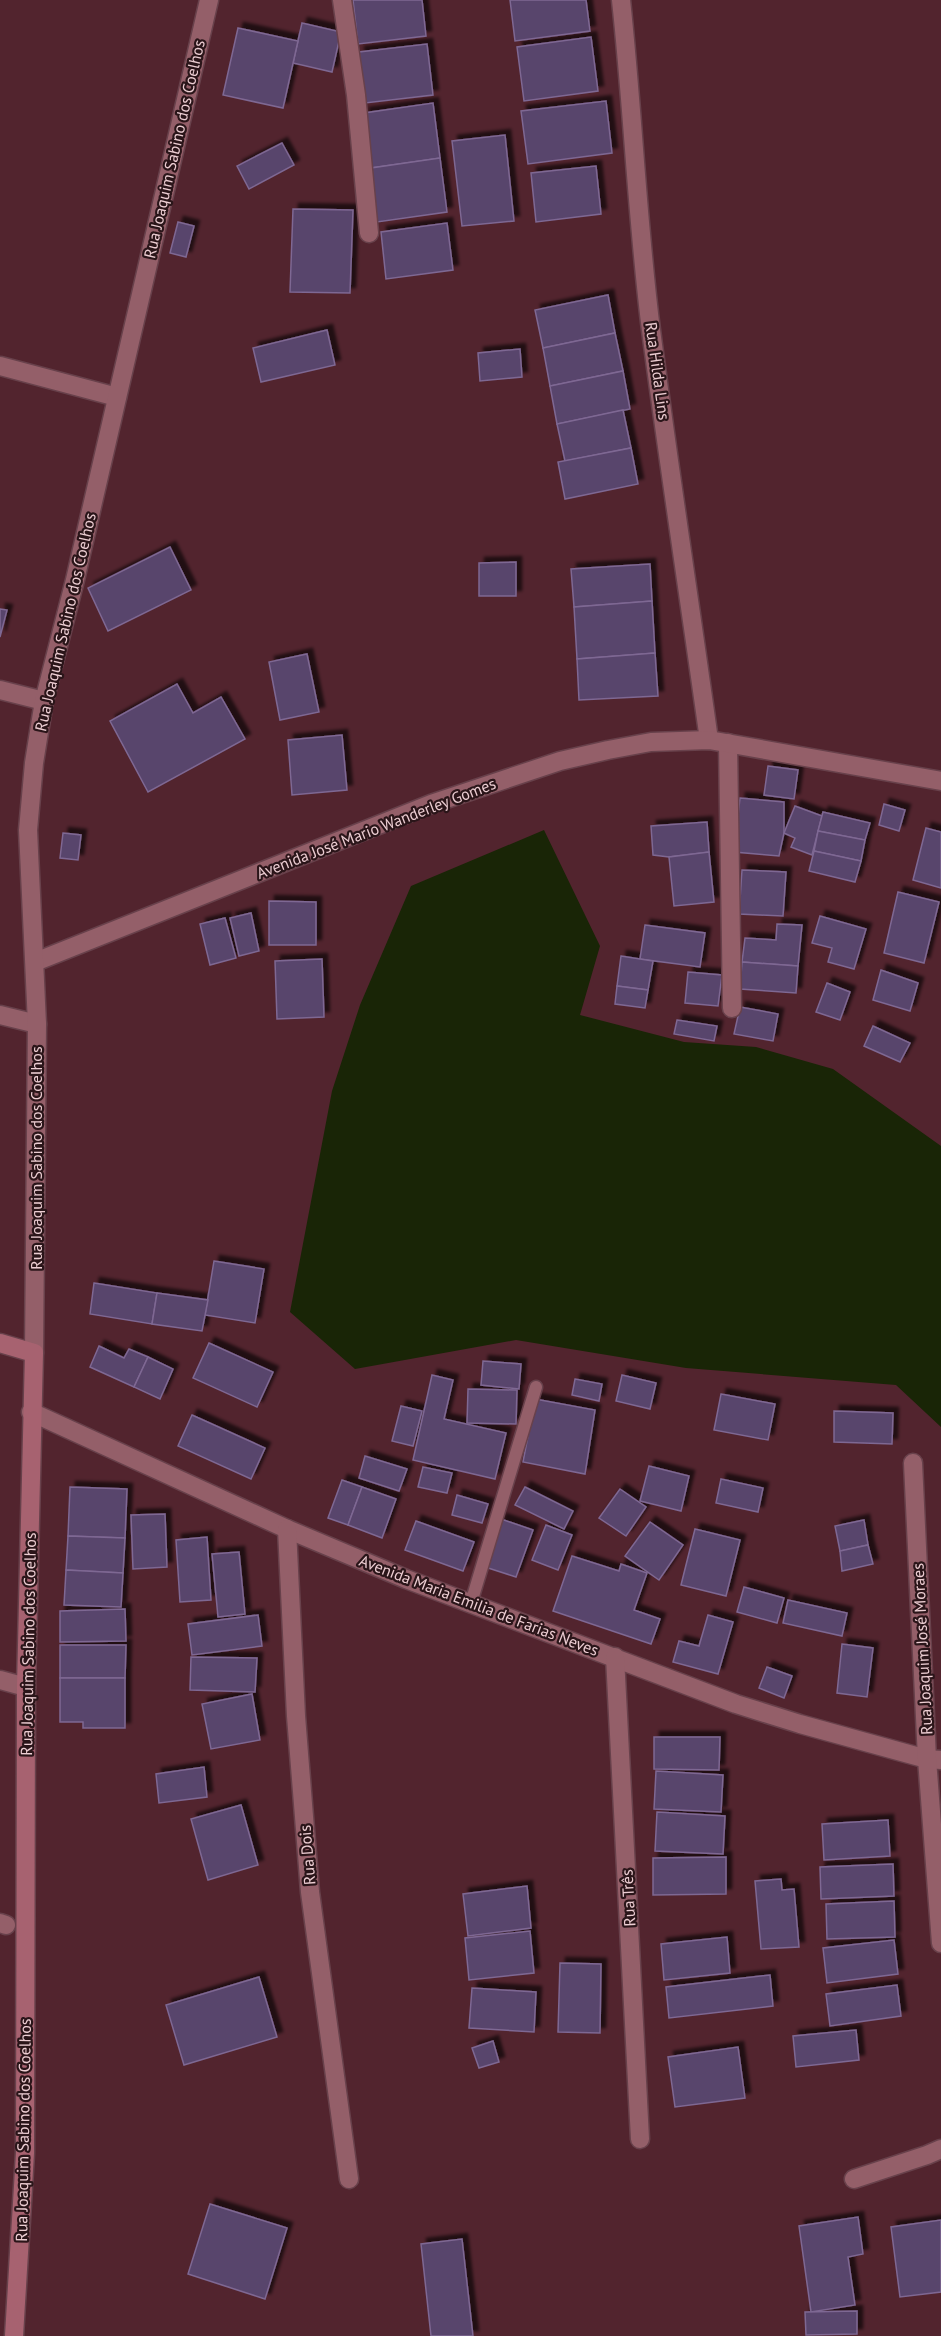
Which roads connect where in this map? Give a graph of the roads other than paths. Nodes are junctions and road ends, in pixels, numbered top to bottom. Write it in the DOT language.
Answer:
graph roads {
  1 [pos="209,0"];
  2 [pos="342,0"];
  3 [pos="621,0"];
  4 [pos="369,233"];
  5 [pos="0,366"];
  6 [pos="117,397"];
  7 [pos="0,690"];
  8 [pos="44,701"];
  9 [pos="709,740"];
  10 [pos="728,743"];
  11 [pos="941,781"];
  12 [pos="35,962"];
  13 [pos="732,1008"];
  14 [pos="0,1015"];
  15 [pos="37,1024"];
  16 [pos="0,1343"];
  17 [pos="34,1353"];
  18 [pos="536,1387"];
  19 [pos="31,1412"];
  20 [pos="913,1463"];
  21 [pos="286,1529"];
  22 [pos="471,1604"];
  23 [pos="615,1657"];
  24 [pos="0,1680"];
  25 [pos="26,1687"];
  26 [pos="934,1760"];
  27 [pos="941,1942"];
  28 [pos="640,2139"];
  29 [pos="941,2149"];
  30 [pos="349,2179"];
  31 [pos="854,2179"];
  32 [pos="14,2336"];
  1 -- 6 [label="street, Rua Joaquim Sabino dos Coelhos"];
  2 -- 4 [label="street"];
  3 -- 9 [label="street, Rua Hilda Lins"];
  5 -- 6 [label="street"];
  6 -- 8 [label="street, Rua Joaquim Sabino dos Coelhos"];
  7 -- 8 [label="street"];
  8 -- 12 [label="street, Rua Joaquim Sabino dos Coelhos"];
  9 -- 10 [label="street, Avenida José Mario Wanderley Gomes"];
  9 -- 12 [label="street, Avenida José Mario Wanderley Gomes"];
  10 -- 11 [label="street, Avenida José Mario Wanderley Gomes"];
  10 -- 13 [label="street"];
  12 -- 15 [label="street, Rua Joaquim Sabino dos Coelhos"];
  14 -- 15 [label="street"];
  15 -- 17 [label="street, Rua Joaquim Sabino dos Coelhos"];
  16 -- 17 [label="main road"];
  17 -- 19 [label="main road, Rua Joaquim Sabino dos Coelhos"];
  18 -- 22 [label="lane"];
  19 -- 21 [label="street, Avenida Maria Emilia de Farias Neves"];
  19 -- 25 [label="main road, Rua Joaquim Sabino dos Coelhos"];
  20 -- 26 [label="street, Rua Joaquim José Moraes"];
  21 -- 22 [label="street, Avenida Maria Emilia de Farias Neves"];
  21 -- 30 [label="street, Rua Dois"];
  22 -- 23 [label="street, Avenida Maria Emilia de Farias Neves"];
  23 -- 26 [label="street, Avenida Maria Emilia de Farias Neves"];
  23 -- 28 [label="street, Rua Três"];
  24 -- 25 [label="street"];
  25 -- 32 [label="main road, Rua Joaquim Sabino dos Coelhos"];
  26 -- 27 [label="street, Rua Joaquim José Moraes"];
  29 -- 31 [label="street"];
}
